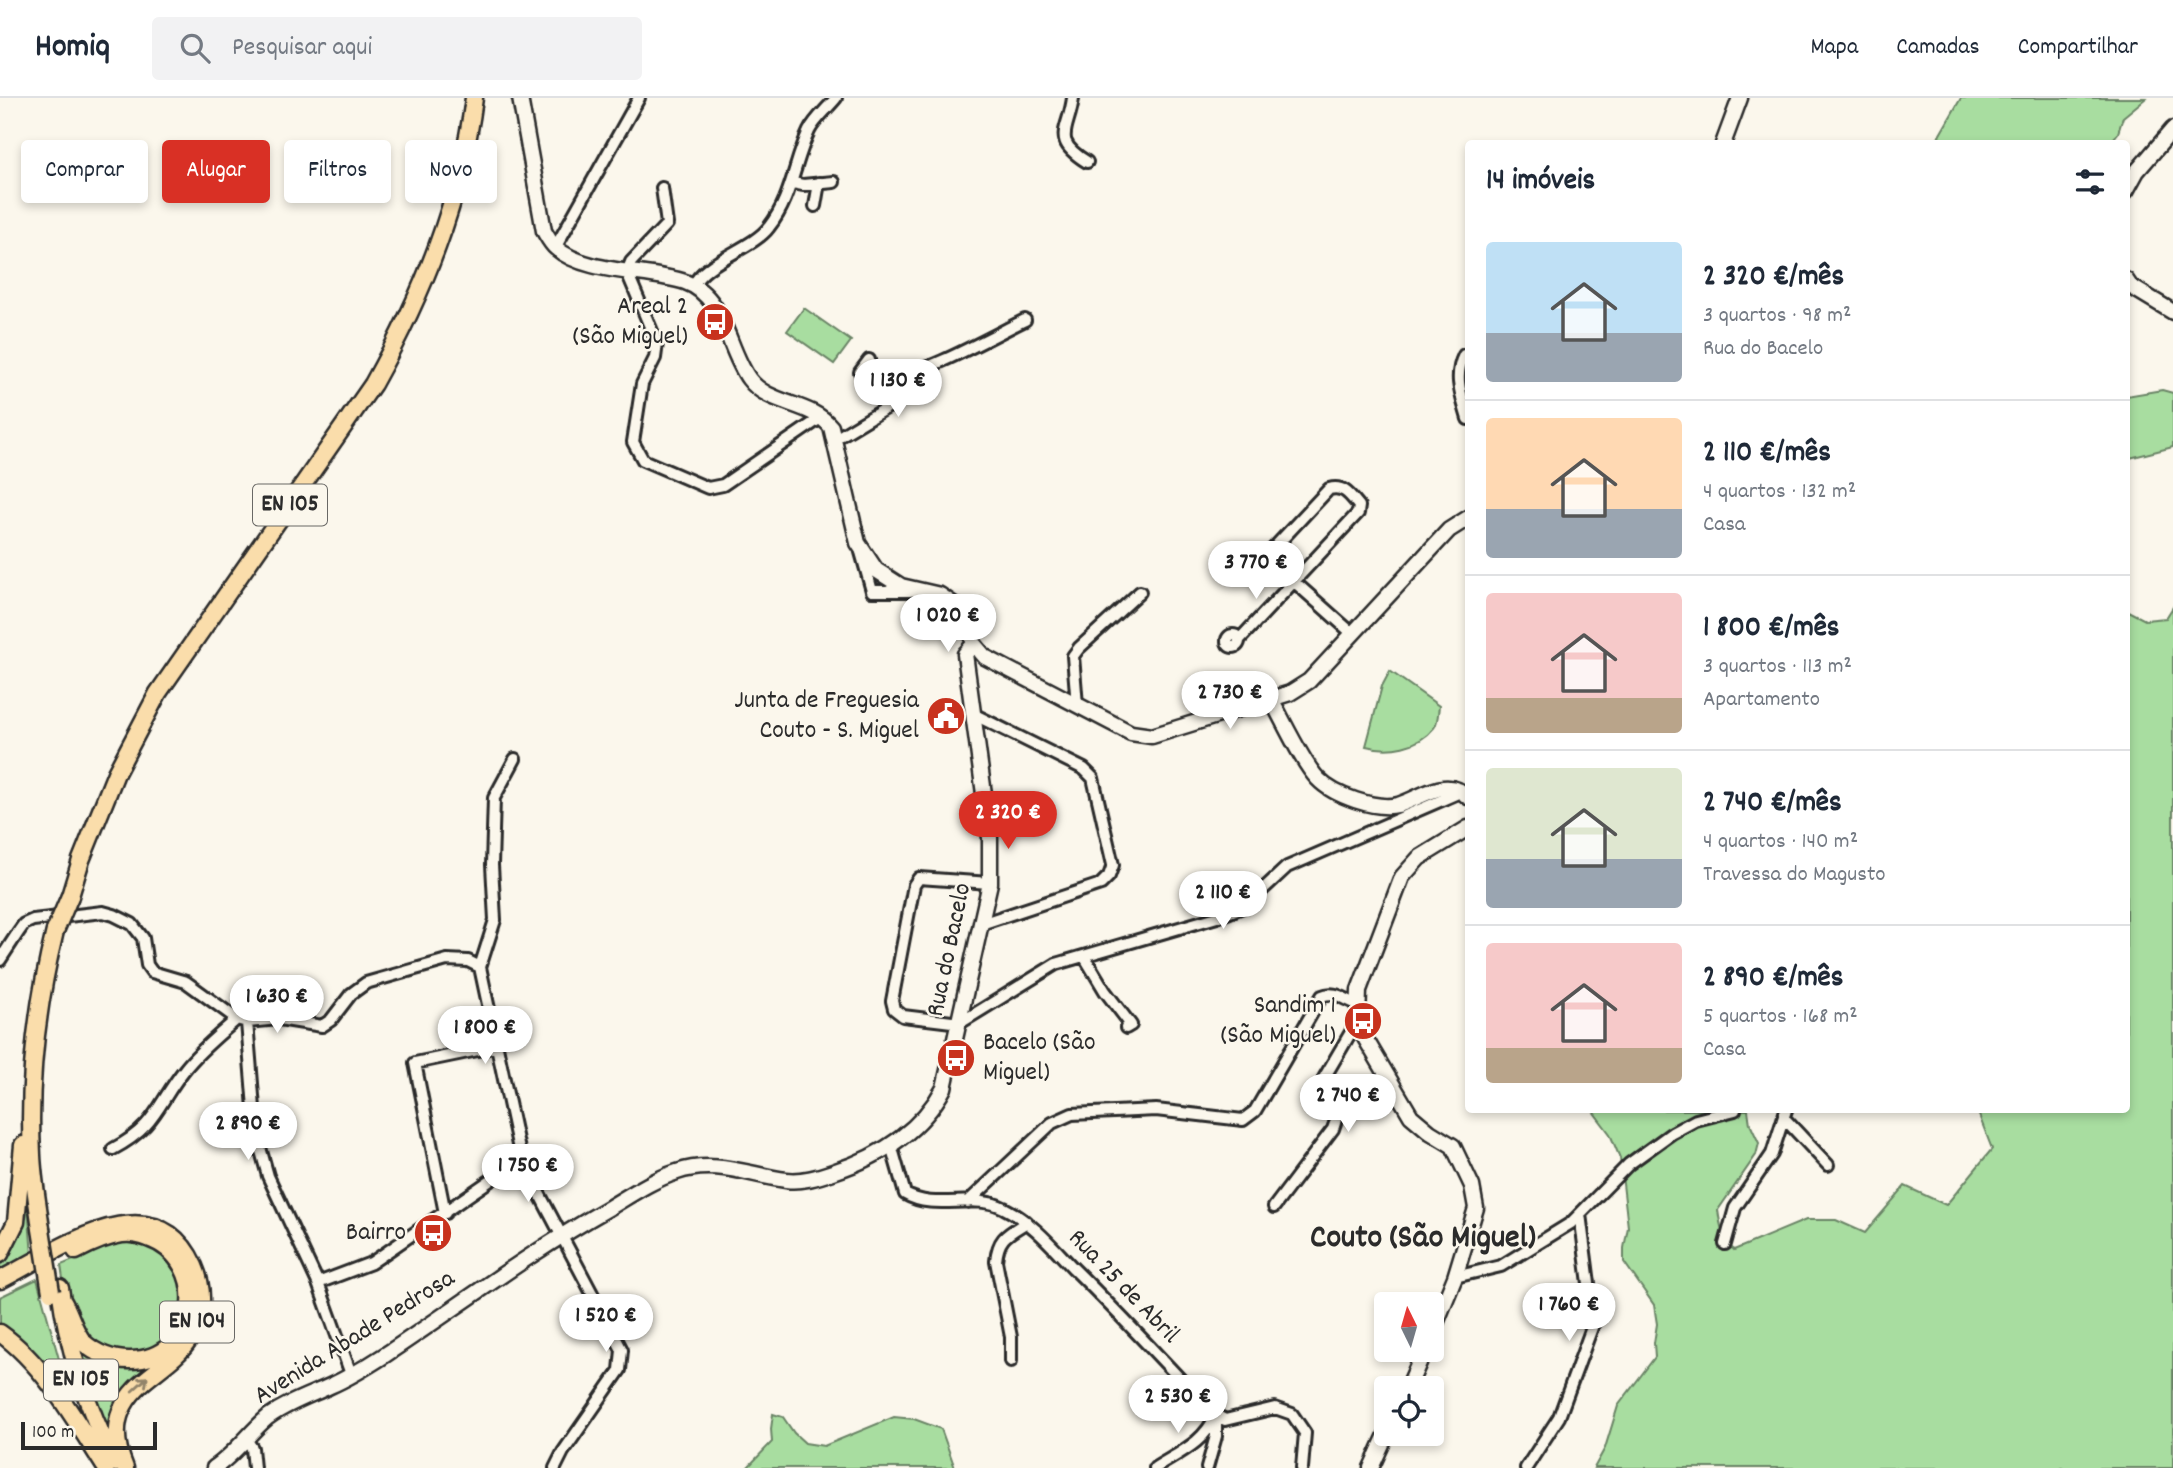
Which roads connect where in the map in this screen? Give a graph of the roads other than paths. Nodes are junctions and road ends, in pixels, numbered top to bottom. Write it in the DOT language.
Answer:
graph roads {
  1 [pos="474,98"];
  2 [pos="520,98"];
  3 [pos="639,98"];
  4 [pos="836,98"];
  5 [pos="1073,98"];
  6 [pos="1740,98"];
  7 [pos="2173,129"];
  8 [pos="1724,140"];
  9 [pos="1087,162"];
  10 [pos="834,182"];
  11 [pos="793,183"];
  12 [pos="819,183"];
  13 [pos="2130,184"];
  14 [pos="662,188"];
  15 [pos="815,206"];
  16 [pos="555,248"];
  17 [pos="626,272"];
  18 [pos="693,286"];
  19 [pos="2130,286"];
  20 [pos="2173,312"];
  21 [pos="1026,320"];
  22 [pos="1464,355"];
  23 [pos="869,360"];
  24 [pos="927,367"];
  25 [pos="1465,408"];
  26 [pos="822,417"];
  27 [pos="835,439"];
  28 [pos="1465,520"];
  29 [pos="858,543"];
  30 [pos="1295,583"];
  31 [pos="919,590"];
  32 [pos="1140,592"];
  33 [pos="1353,634"];
  34 [pos="1240,640"];
  35 [pos="974,644"];
  36 [pos="985,657"];
  37 [pos="968,677"];
  38 [pos="1271,699"];
  39 [pos="1077,705"];
  40 [pos="975,715"];
  41 [pos="515,760"];
  42 [pos="1465,794"];
  43 [pos="1465,830"];
  44 [pos="990,883"];
  45 [pos="981,924"];
  46 [pos="59,932"];
  47 [pos="1084,956"];
  48 [pos="0,960"];
  49 [pos="480,967"];
  50 [pos="1357,1004"];
  51 [pos="242,1021"];
  52 [pos="960,1023"];
  53 [pos="1126,1028"];
  54 [pos="1360,1028"];
  55 [pos="497,1046"];
  56 [pos="33,1057"];
  57 [pos="1723,1113"];
  58 [pos="1785,1114"];
  59 [pos="891,1145"];
  60 [pos="113,1149"];
  61 [pos="521,1159"];
  62 [pos="1828,1165"];
  63 [pos="968,1202"];
  64 [pos="1274,1207"];
  65 [pos="445,1213"];
  66 [pos="1580,1214"];
  67 [pos="1027,1222"];
  68 [pos="46,1228"];
  69 [pos="562,1234"];
  70 [pos="1725,1244"];
  71 [pos="0,1254"];
  72 [pos="1455,1277"];
  73 [pos="0,1280"];
  74 [pos="318,1283"];
  75 [pos="0,1290"];
  76 [pos="58,1294"];
  77 [pos="1444,1304"];
  78 [pos="0,1333"];
  79 [pos="1011,1361"];
  80 [pos="351,1374"];
  81 [pos="1216,1415"];
  82 [pos="246,1439"];
  83 [pos="1381,1446"];
  84 [pos="107,1468"];
  85 [pos="118,1468"];
  86 [pos="125,1468"];
  87 [pos="214,1468"];
  88 [pos="254,1468"];
  89 [pos="555,1468"];
  90 [pos="1155,1468"];
  91 [pos="1207,1468"];
  92 [pos="1303,1468"];
  93 [pos="1371,1468"];
  94 [pos="1526,1468"];
  1 -- 46 [label="main road, EN 105, bridge"];
  2 -- 16 [label="street"];
  3 -- 16 [label="street"];
  4 -- 11 [label="street"];
  5 -- 9 [label="street"];
  6 -- 8 [label="street"];
  7 -- 13 [label="street"];
  10 -- 12 [label="street"];
  11 -- 12 [label="street"];
  11 -- 18 [label="street"];
  12 -- 15 [label="street"];
  14 -- 17 [label="street"];
  16 -- 17 [label="street"];
  17 -- 18 [label="street"];
  17 -- 26 [label="street"];
  18 -- 26 [label="street"];
  19 -- 20 [label="street"];
  21 -- 24 [label="street"];
  22 -- 25 [label="street"];
  23 -- 24 [label="street"];
  24 -- 27 [label="street"];
  26 -- 27 [label="street"];
  27 -- 29 [label="street"];
  28 -- 33 [label="street"];
  29 -- 31 [label="street"];
  29 -- 31 [label="street"];
  30 -- 30 [label="street"];
  30 -- 33 [label="street"];
  30 -- 34 [label="street"];
  31 -- 35 [label="street"];
  32 -- 39 [label="street"];
  33 -- 38 [label="street"];
  35 -- 36 [label="street"];
  35 -- 37 [label="street, Rua do Bacelo"];
  36 -- 37 [label="street"];
  36 -- 39 [label="street"];
  37 -- 40 [label="street, Rua do Bacelo"];
  38 -- 39 [label="street"];
  38 -- 42 [label="street"];
  40 -- 44 [label="street, Rua do Bacelo"];
  40 -- 45 [label="street"];
  41 -- 49 [label="street"];
  42 -- 47 [label="street"];
  43 -- 50 [label="street"];
  44 -- 45 [label="street, Rua do Bacelo"];
  44 -- 52 [label="street"];
  45 -- 52 [label="street, Rua do Bacelo"];
  46 -- 56 [label="main road, EN 105"];
  46 -- 68 [label="main road, EN 105"];
  47 -- 52 [label="street"];
  47 -- 53 [label="street"];
  48 -- 51 [label="street"];
  49 -- 51 [label="street"];
  49 -- 55 [label="street"];
  50 -- 54 [label="street"];
  50 -- 63 [label="street"];
  51 -- 60 [label="street"];
  51 -- 74 [label="street"];
  52 -- 59 [label="street, Rua do Bacelo"];
  54 -- 64 [label="street"];
  54 -- 72 [label="street"];
  55 -- 61 [label="street"];
  55 -- 65 [label="street"];
  56 -- 68 [label="main road, EN 105"];
  56 -- 71 [label="main road"];
  57 -- 66 [label="street"];
  58 -- 62 [label="street"];
  58 -- 70 [label="street"];
  59 -- 63 [label="street, Rua 25 de Abril"];
  59 -- 69 [label="street, Rua do Bacelo"];
  61 -- 65 [label="street"];
  61 -- 69 [label="street"];
  63 -- 67 [label="street, Rua 25 de Abril"];
  65 -- 74 [label="street"];
  66 -- 72 [label="street"];
  66 -- 94 [label="street"];
  67 -- 79 [label="street"];
  67 -- 81 [label="street, Rua 25 de Abril"];
  68 -- 76 [label="main road, EN 105, bridge"];
  69 -- 80 [label="street, Avenida Abade Pedrosa"];
  69 -- 89 [label="street"];
  72 -- 77 [label="street"];
  86 -- 73 [label="main road, EN 104, one-way"];
  74 -- 80 [label="street"];
  75 -- 76 [label="main road, EN 104"];
  76 -- 84 [label="main road, EN 105"];
  76 -- 85 [label="main road, EN 105"];
  78 -- 84 [label="main road"];
  80 -- 82 [label="street, Avenida Abade Pedrosa"];
  81 -- 90 [label="street"];
  81 -- 91 [label="street"];
  81 -- 92 [label="street"];
  82 -- 87 [label="street, Avenida Abade Pedrosa"];
  82 -- 88 [label="street"];
  83 -- 93 [label="street"];
}
